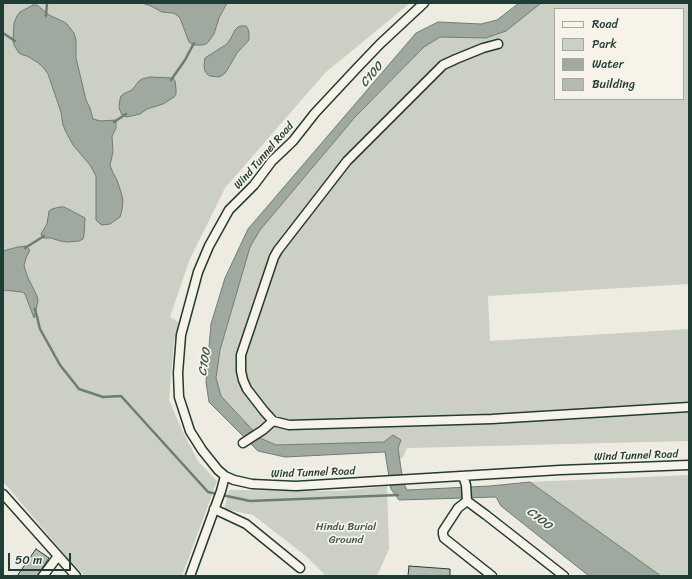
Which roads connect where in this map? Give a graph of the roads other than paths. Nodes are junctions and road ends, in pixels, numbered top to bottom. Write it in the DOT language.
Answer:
graph roads {
  1 [pos="424,3"];
  2 [pos="498,44"];
  3 [pos="689,407"];
  4 [pos="273,421"];
  5 [pos="243,444"];
  6 [pos="689,464"];
  7 [pos="225,476"];
  8 [pos="462,476"];
  9 [pos="3,494"];
  10 [pos="467,500"];
  11 [pos="214,509"];
  12 [pos="58,556"];
  13 [pos="300,568"];
  14 [pos="43,576"];
  15 [pos="76,576"];
  16 [pos="190,576"];
  17 [pos="492,576"];
  18 [pos="564,576"];
  1 -- 7 [label="street, Wind Tunnel Road"];
  2 -- 4 [label="street"];
  3 -- 4 [label="street"];
  4 -- 5 [label="street"];
  6 -- 8 [label="street, Wind Tunnel Road"];
  7 -- 8 [label="street, Wind Tunnel Road"];
  7 -- 11 [label="street"];
  8 -- 10 [label="street"];
  9 -- 12 [label="street"];
  10 -- 17 [label="street"];
  10 -- 18 [label="street"];
  11 -- 13 [label="street"];
  11 -- 16 [label="street"];
  12 -- 14 [label="street"];
  12 -- 15 [label="street"];
}
